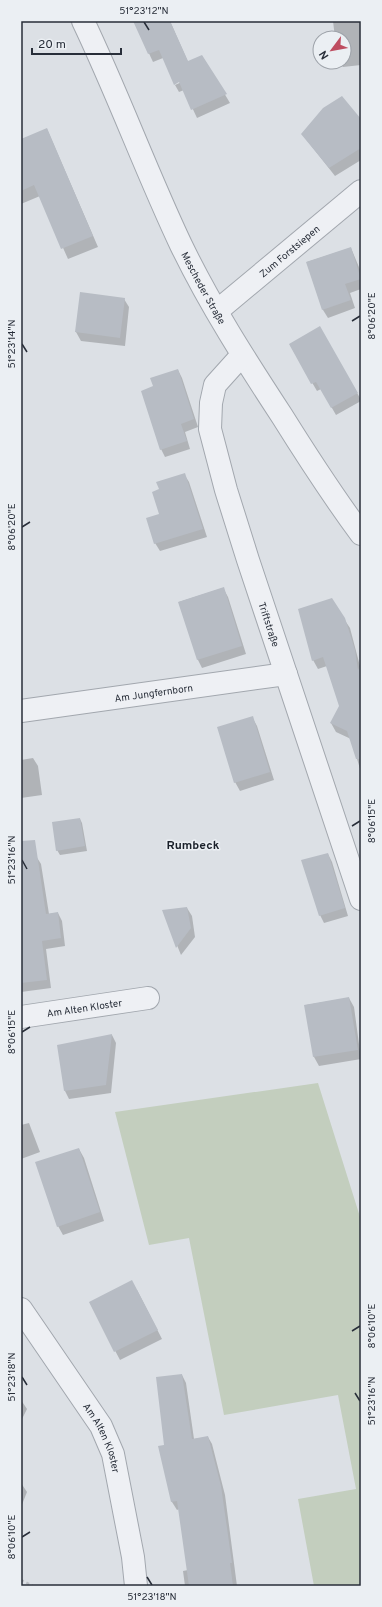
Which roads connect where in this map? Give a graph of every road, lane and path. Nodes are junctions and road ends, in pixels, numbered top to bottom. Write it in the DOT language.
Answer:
graph roads {
  1 [pos="83,21"];
  2 [pos="361,191"];
  3 [pos="217,311"];
  4 [pos="242,355"];
  5 [pos="361,534"];
  6 [pos="286,674"];
  7 [pos="21,711"];
  8 [pos="361,900"];
  9 [pos="148,998"];
  10 [pos="21,1017"];
  11 [pos="21,1309"];
  12 [pos="21,1580"];
  13 [pos="34,1586"];
  14 [pos="136,1586"];
  1 -- 3 [label="street, Mescheder Straße"];
  2 -- 3 [label="street, Zum Forstsiepen"];
  3 -- 4 [label="street, Mescheder Straße"];
  4 -- 5 [label="street, Mescheder Straße"];
  4 -- 6 [label="street, Triftstraße"];
  6 -- 7 [label="street, Am Jungfernborn"];
  6 -- 8 [label="street, Triftstraße"];
  9 -- 10 [label="street, Am Alten Kloster"];
  11 -- 14 [label="street, Am Alten Kloster"];
  12 -- 13 [label="path"];
}
